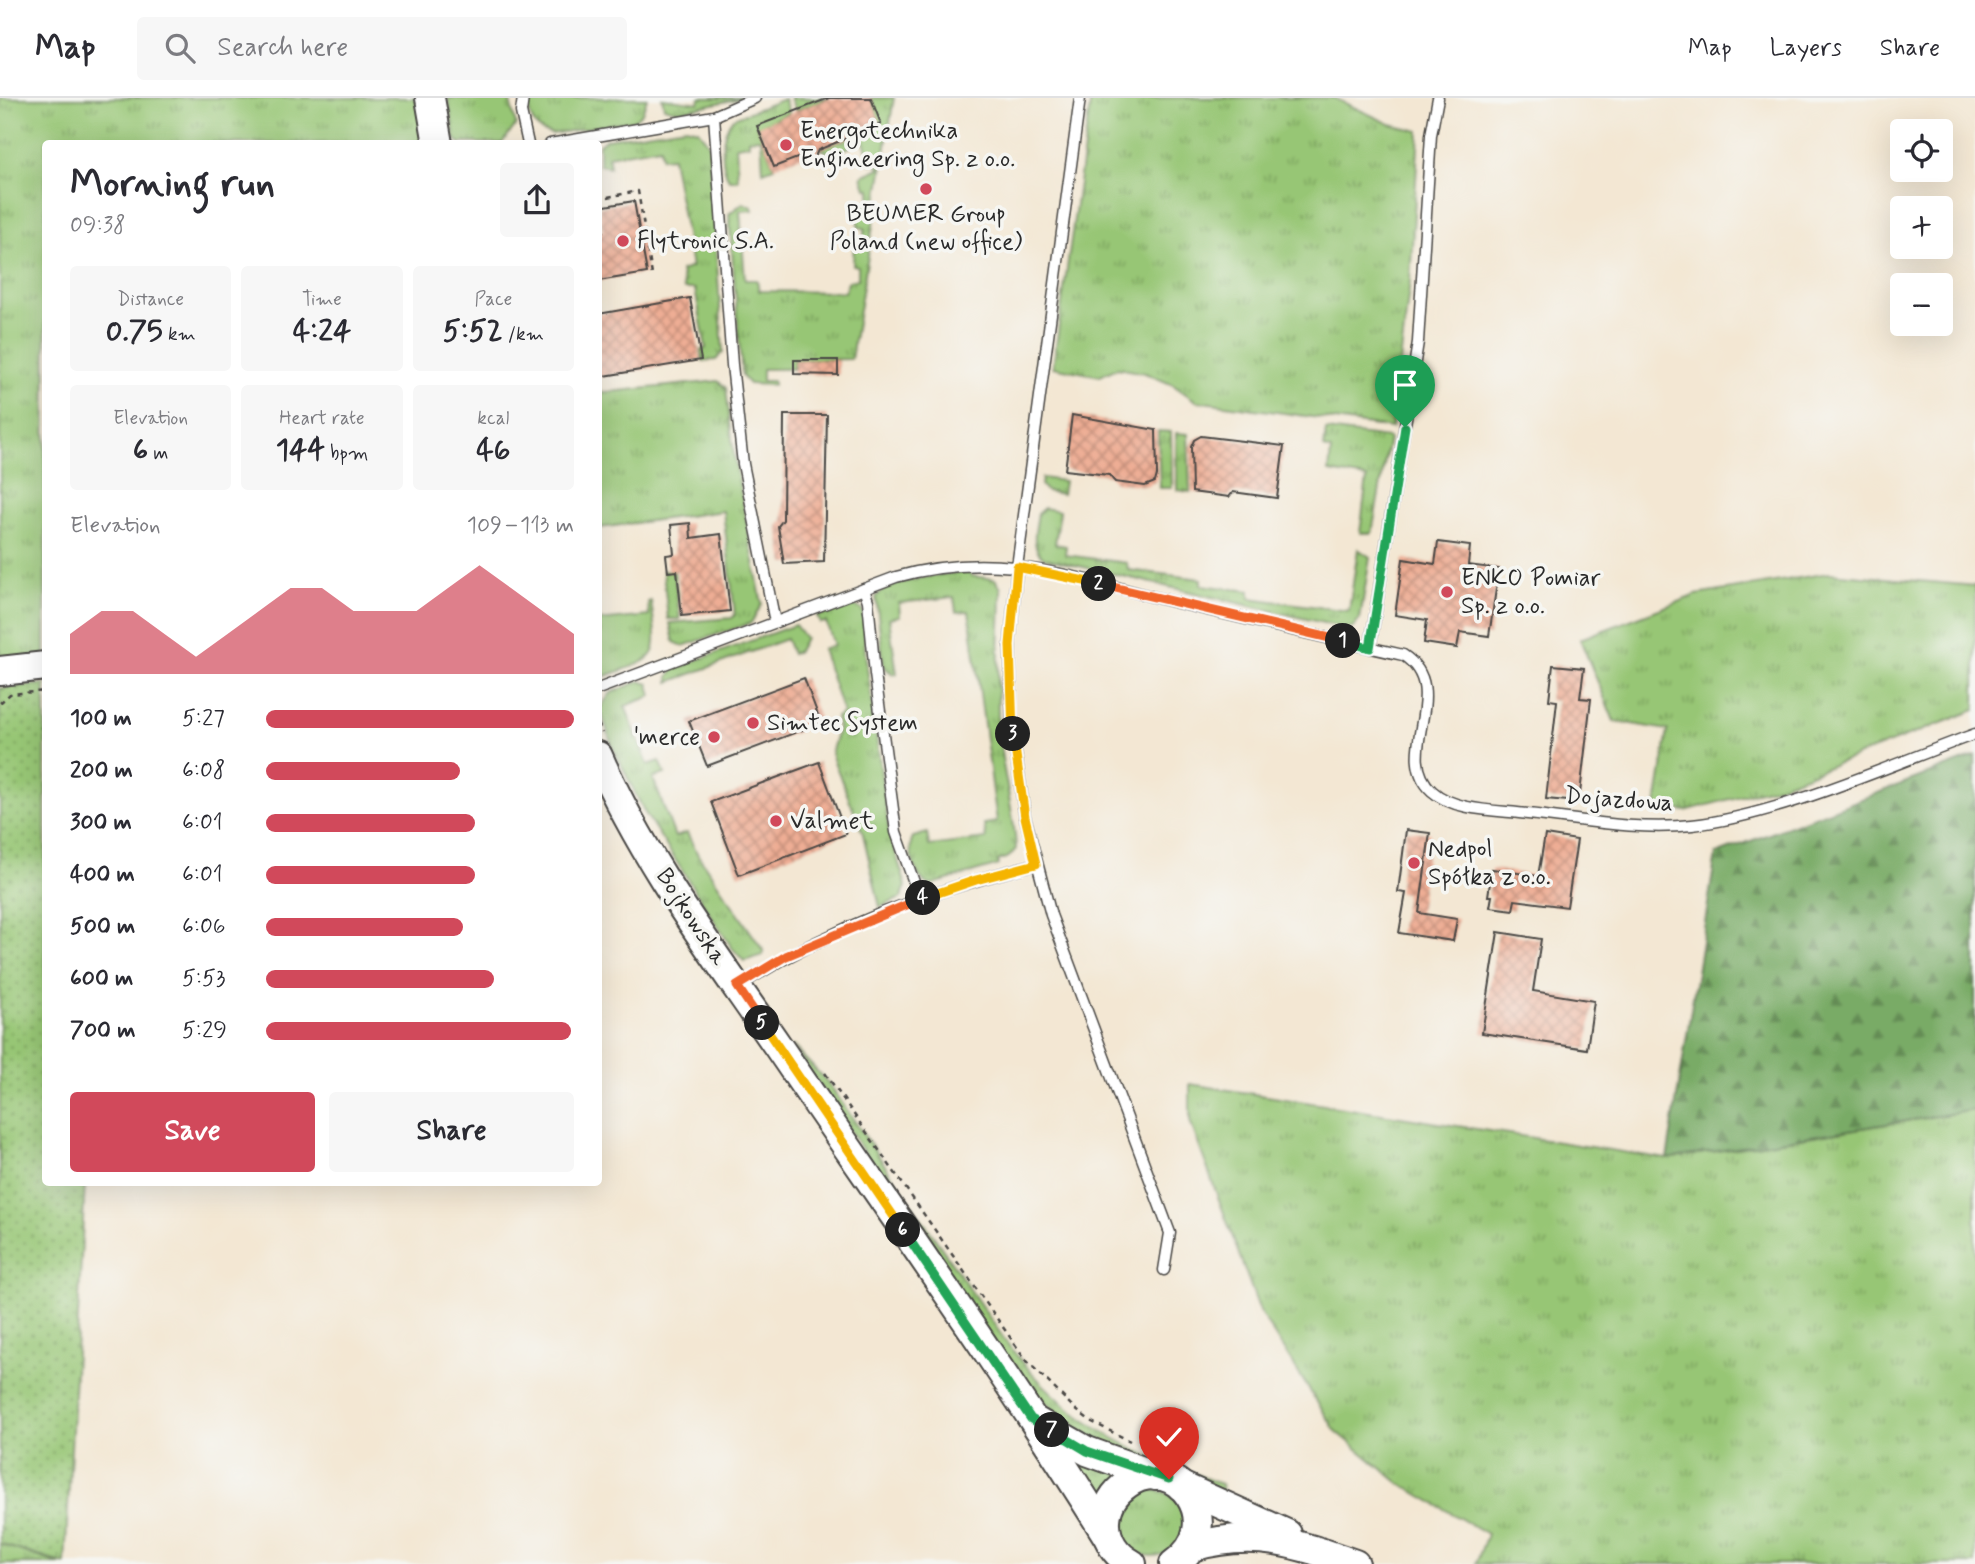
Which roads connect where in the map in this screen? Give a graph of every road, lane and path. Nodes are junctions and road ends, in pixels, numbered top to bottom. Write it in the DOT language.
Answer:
graph roads {
  1 [pos="430,98"];
  2 [pos="516,98"];
  3 [pos="523,98"];
  4 [pos="755,98"];
  5 [pos="1080,98"];
  6 [pos="1438,98"];
  7 [pos="521,112"];
  8 [pos="714,116"];
  9 [pos="437,140"];
  10 [pos="527,140"];
  11 [pos="573,140"];
  12 [pos="602,198"];
  13 [pos="652,275"];
  14 [pos="1017,567"];
  15 [pos="864,589"];
  16 [pos="775,622"];
  17 [pos="1370,648"];
  18 [pos="42,666"];
  19 [pos="0,671"];
  20 [pos="602,687"];
  21 [pos="42,691"];
  22 [pos="0,703"];
  23 [pos="1975,734"];
  24 [pos="602,749"];
  25 [pos="1036,864"];
  26 [pos="920,899"];
  27 [pos="737,986"];
  28 [pos="820,1067"];
  29 [pos="1164,1270"];
  30 [pos="1031,1419"];
  31 [pos="1137,1445"];
  32 [pos="1169,1481"];
  33 [pos="1119,1554"];
  34 [pos="1184,1558"];
  35 [pos="1344,1560"];
  1 -- 9 [label="street"];
  2 -- 7 [label="lane"];
  3 -- 7 [label="lane"];
  4 -- 8 [label="lane"];
  5 -- 14 [label="lane"];
  6 -- 17 [label="lane"];
  7 -- 10 [label="lane"];
  8 -- 11 [label="lane"];
  8 -- 16 [label="lane"];
  12 -- 13 [label="path"];
  14 -- 15 [label="lane, Dojazdowa"];
  14 -- 17 [label="lane, Dojazdowa"];
  14 -- 25 [label="lane"];
  15 -- 16 [label="lane, Dojazdowa"];
  15 -- 26 [label="lane"];
  16 -- 20 [label="lane, Dojazdowa"];
  17 -- 23 [label="lane, Dojazdowa"];
  18 -- 19 [label="street"];
  21 -- 22 [label="path"];
  24 -- 27 [label="street, Bojkowska"];
  25 -- 26 [label="lane"];
  25 -- 29 [label="lane"];
  26 -- 27 [label="lane"];
  27 -- 30 [label="street, Bojkowska"];
  28 -- 31 [label="path"];
  30 -- 32 [label="street, Bojkowska"];
  30 -- 33 [label="street, Bojkowska"];
  32 -- 33 [label="street"];
  32 -- 34 [label="street"];
  32 -- 35 [label="street, Bojkowska"];
  34 -- 35 [label="street"];
}
